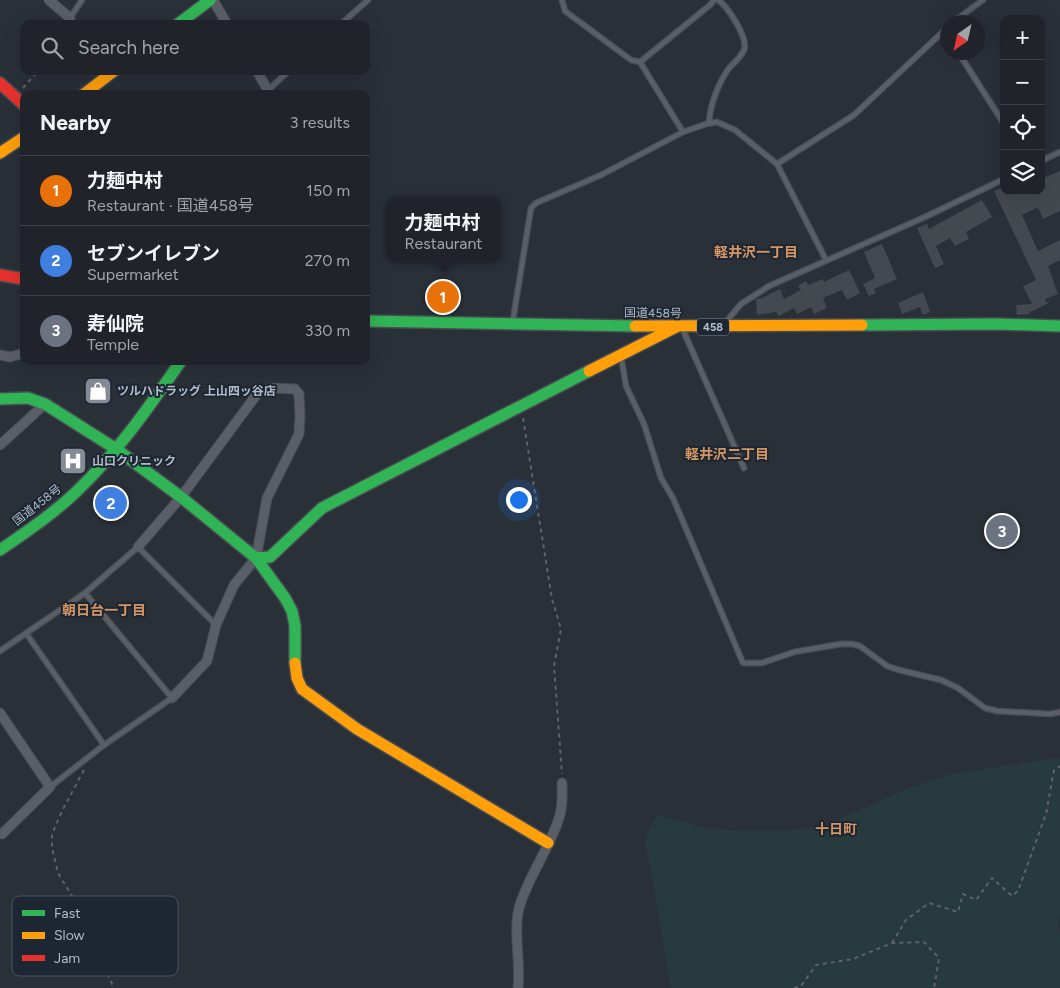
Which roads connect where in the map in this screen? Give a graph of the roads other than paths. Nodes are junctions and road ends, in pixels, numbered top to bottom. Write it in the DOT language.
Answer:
graph roads {
  1 [pos="49,0"];
  2 [pos="82,0"];
  3 [pos="211,0"];
  4 [pos="368,0"];
  5 [pos="562,0"];
  6 [pos="716,0"];
  7 [pos="983,0"];
  8 [pos="963,15"];
  9 [pos="67,20"];
  10 [pos="69,20"];
  11 [pos="184,20"];
  12 [pos="225,20"];
  13 [pos="346,20"];
  14 [pos="940,34"];
  15 [pos="963,60"];
  16 [pos="640,62"];
  17 [pos="109,75"];
  18 [pos="258,75"];
  19 [pos="285,75"];
  20 [pos="0,83"];
  21 [pos="89,90"];
  22 [pos="268,90"];
  23 [pos="271,90"];
  24 [pos="20,101"];
  25 [pos="1000,118"];
  26 [pos="709,123"];
  27 [pos="682,132"];
  28 [pos="20,140"];
  29 [pos="1060,152"];
  30 [pos="0,153"];
  31 [pos="1045,159"];
  32 [pos="777,164"];
  33 [pos="1000,181"];
  34 [pos="826,260"];
  35 [pos="0,275"];
  36 [pos="20,278"];
  37 [pos="370,321"];
  38 [pos="512,325"];
  39 [pos="722,326"];
  40 [pos="1060,326"];
  41 [pos="679,327"];
  42 [pos="0,354"];
  43 [pos="20,354"];
  44 [pos="620,355"];
  45 [pos="179,365"];
  46 [pos="0,399"];
  47 [pos="46,404"];
  48 [pos="0,446"];
  49 [pos="116,449"];
  50 [pos="744,468"];
  51 [pos="180,497"];
  52 [pos="138,547"];
  53 [pos="0,550"];
  54 [pos="256,558"];
  55 [pos="85,593"];
  56 [pos="216,625"];
  57 [pos="26,633"];
  58 [pos="0,651"];
  59 [pos="172,698"];
  60 [pos="1060,712"];
  61 [pos="0,713"];
  62 [pos="104,745"];
  63 [pos="562,783"];
  64 [pos="50,787"];
  65 [pos="1,834"];
  66 [pos="548,843"];
  67 [pos="518,988"];
  1 -- 9 [label="street"];
  2 -- 10 [label="lane"];
  3 -- 11 [label="main road"];
  3 -- 12 [label="street"];
  4 -- 13 [label="lane"];
  5 -- 16 [label="lane"];
  6 -- 16 [label="lane"];
  6 -- 26 [label="lane"];
  7 -- 8 [label="lane"];
  14 -- 32 [label="lane"];
  15 -- 25 [label="lane"];
  16 -- 27 [label="lane"];
  17 -- 21 [label="main road"];
  18 -- 22 [label="street"];
  19 -- 23 [label="lane"];
  20 -- 24 [label="main road"];
  26 -- 27 [label="lane"];
  26 -- 32 [label="lane"];
  27 -- 38 [label="lane"];
  28 -- 30 [label="main road"];
  29 -- 31 [label="lane"];
  32 -- 34 [label="lane"];
  33 -- 34 [label="lane"];
  34 -- 39 [label="lane"];
  35 -- 36 [label="main road"];
  37 -- 38 [label="main road, 国道458号 / 458"];
  38 -- 41 [label="main road, 国道458号 / 458"];
  39 -- 40 [label="main road, 国道458号 / 458"];
  39 -- 41 [label="main road, 国道458号 / 458"];
  41 -- 44 [label="main road"];
  41 -- 50 [label="lane"];
  42 -- 43 [label="street"];
  44 -- 54 [label="main road"];
  44 -- 60 [label="lane"];
  45 -- 49 [label="main road, 国道458号"];
  46 -- 47 [label="main road"];
  47 -- 48 [label="street"];
  47 -- 49 [label="main road"];
  49 -- 51 [label="main road"];
  49 -- 53 [label="main road, 国道458号"];
  51 -- 52 [label="street"];
  51 -- 54 [label="main road"];
  51 -- 54 [label="street"];
  52 -- 55 [label="lane"];
  52 -- 56 [label="lane"];
  54 -- 56 [label="street"];
  54 -- 66 [label="main road"];
  55 -- 57 [label="lane"];
  55 -- 59 [label="lane"];
  56 -- 59 [label="street"];
  57 -- 58 [label="lane"];
  57 -- 62 [label="lane"];
  59 -- 62 [label="lane"];
  61 -- 64 [label="street"];
  62 -- 64 [label="lane"];
  63 -- 66 [label="street"];
  64 -- 65 [label="street"];
  66 -- 67 [label="street"];
}
